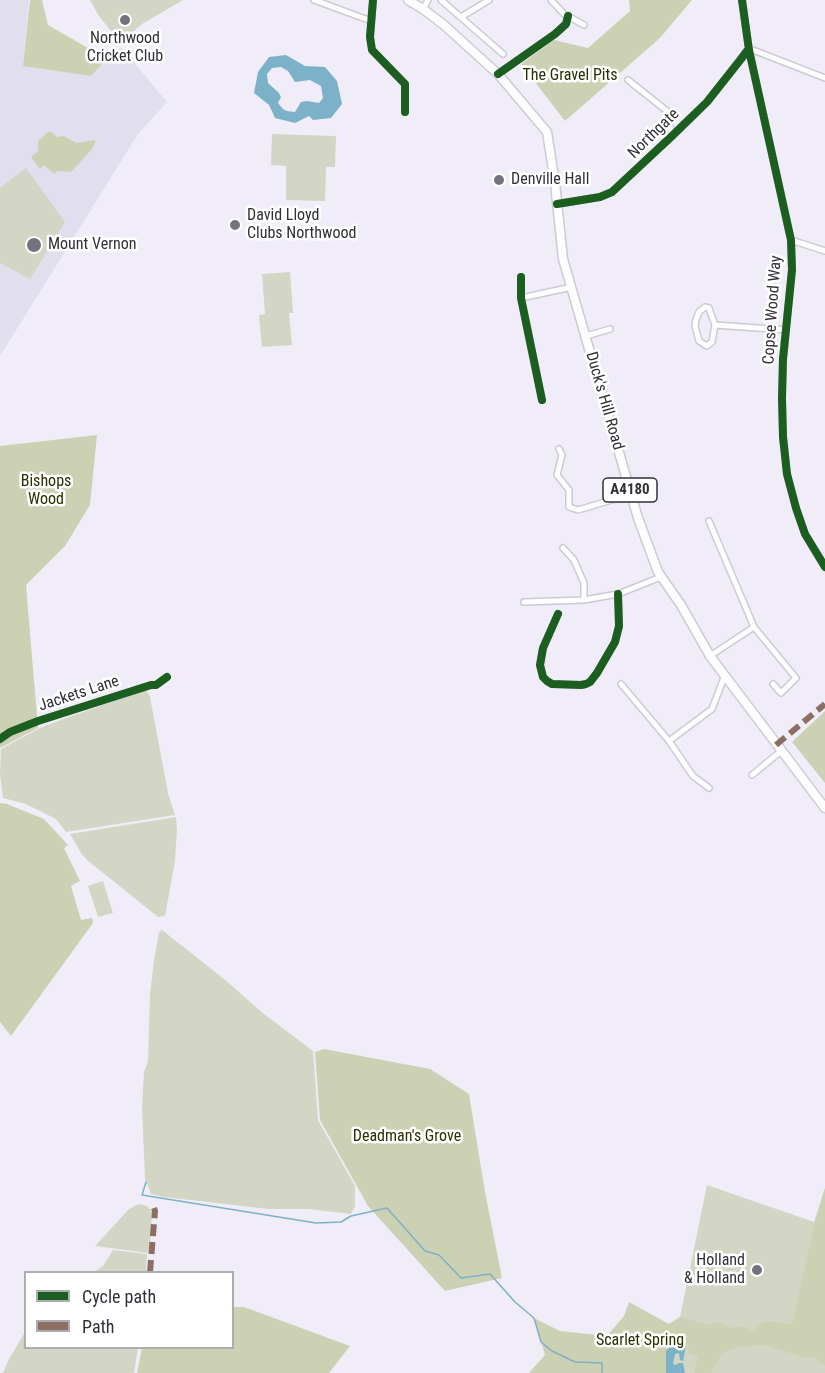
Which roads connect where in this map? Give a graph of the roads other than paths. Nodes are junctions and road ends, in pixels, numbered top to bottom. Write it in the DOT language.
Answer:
graph roads {
  1 [pos="314,0"];
  2 [pos="373,0"];
  3 [pos="408,0"];
  4 [pos="428,0"];
  5 [pos="441,0"];
  6 [pos="489,0"];
  7 [pos="551,0"];
  8 [pos="742,0"];
  9 [pos="423,9"];
  10 [pos="568,16"];
  11 [pos="461,17"];
  12 [pos="372,21"];
  13 [pos="584,25"];
  14 [pos="750,51"];
  15 [pos="503,54"];
  16 [pos="498,74"];
  17 [pos="825,78"];
  18 [pos="628,80"];
  19 [pos="405,112"];
  20 [pos="672,136"];
  21 [pos="557,204"];
  22 [pos="791,240"];
  23 [pos="825,251"];
  24 [pos="521,277"];
  25 [pos="572,287"];
  26 [pos="521,297"];
  27 [pos="715,325"];
  28 [pos="610,329"];
  29 [pos="786,330"];
  30 [pos="586,336"];
  31 [pos="542,400"];
  32 [pos="559,449"];
  33 [pos="632,497"];
  34 [pos="709,521"];
  35 [pos="563,548"];
  36 [pos="825,567"];
  37 [pos="661,577"];
  38 [pos="618,594"];
  39 [pos="584,600"];
  40 [pos="524,602"];
  41 [pos="558,614"];
  42 [pos="754,627"];
  43 [pos="710,656"];
  44 [pos="725,675"];
  45 [pos="167,677"];
  46 [pos="621,684"];
  47 [pos="773,684"];
  48 [pos="0,739"];
  49 [pos="669,741"];
  50 [pos="781,751"];
  51 [pos="752,775"];
  52 [pos="709,788"];
  53 [pos="825,808"];
  1 -- 12 [label="street"];
  2 -- 12 [label="street"];
  3 -- 9 [label="main road, Duck's Hill Road / A4180"];
  4 -- 9 [label="street"];
  5 -- 11 [label="street"];
  6 -- 11 [label="street"];
  7 -- 10 [label="street"];
  8 -- 14 [label="street, Copse Wood Way"];
  9 -- 16 [label="main road, Duck's Hill Road / A4180"];
  10 -- 13 [label="street"];
  10 -- 16 [label="street"];
  11 -- 15 [label="street"];
  12 -- 19 [label="street"];
  14 -- 17 [label="street"];
  14 -- 20 [label="street, Northgate"];
  14 -- 22 [label="street, Copse Wood Way"];
  16 -- 21 [label="main road, Duck's Hill Road / A4180"];
  18 -- 20 [label="street"];
  20 -- 21 [label="street, Northgate"];
  21 -- 25 [label="main road, Duck's Hill Road / A4180"];
  22 -- 23 [label="street"];
  22 -- 29 [label="street, Copse Wood Way"];
  24 -- 26 [label="street"];
  25 -- 26 [label="street"];
  25 -- 30 [label="main road, Duck's Hill Road / A4180"];
  26 -- 31 [label="street"];
  27 -- 27 [label="street"];
  27 -- 29 [label="street"];
  28 -- 30 [label="street"];
  29 -- 36 [label="street, Copse Wood Way"];
  30 -- 33 [label="main road, Duck's Hill Road / A4180"];
  32 -- 33 [label="street"];
  33 -- 37 [label="main road, Duck's Hill Road / A4180"];
  34 -- 42 [label="street"];
  35 -- 39 [label="street"];
  37 -- 38 [label="street"];
  37 -- 43 [label="main road, Duck's Hill Road / A4180"];
  38 -- 39 [label="street"];
  38 -- 41 [label="street"];
  39 -- 40 [label="street"];
  42 -- 43 [label="street"];
  42 -- 47 [label="street"];
  43 -- 44 [label="main road, Duck's Hill Road / A4180"];
  44 -- 49 [label="street"];
  44 -- 50 [label="main road, Duck's Hill Road / A4180"];
  45 -- 48 [label="street, Jackets Lane"];
  46 -- 49 [label="street"];
  49 -- 52 [label="street"];
  50 -- 51 [label="street"];
  50 -- 53 [label="main road, Duck's Hill Road / A4180"];
}
